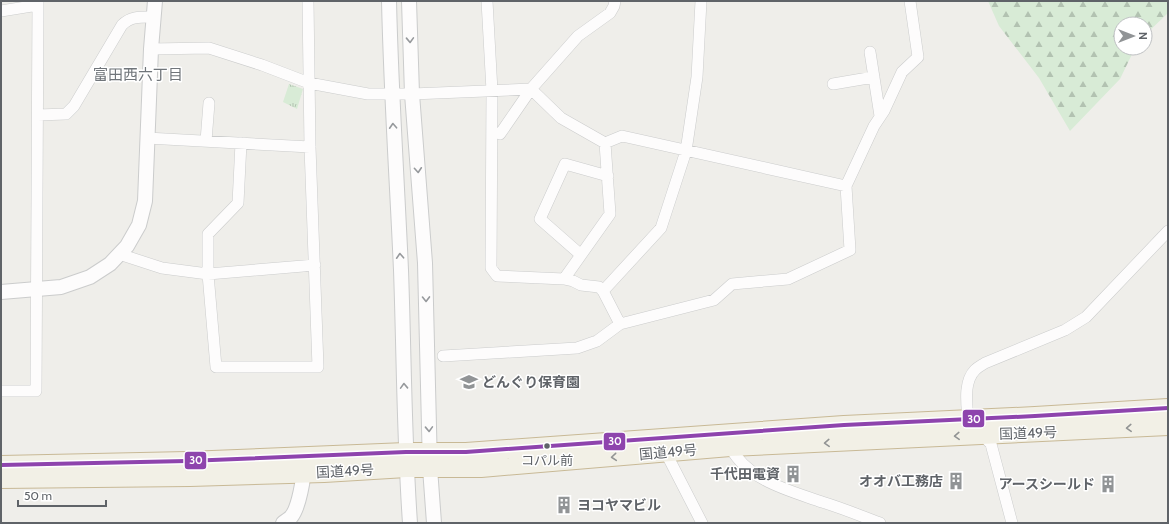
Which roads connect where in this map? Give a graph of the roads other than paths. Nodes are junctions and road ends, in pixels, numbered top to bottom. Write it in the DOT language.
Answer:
graph roads {
  1 [pos="155,1"];
  2 [pos="308,1"];
  3 [pos="389,1"];
  4 [pos="408,1"];
  5 [pos="487,1"];
  6 [pos="615,1"];
  7 [pos="701,1"];
  8 [pos="910,1"];
  9 [pos="38,3"];
  10 [pos="1,11"];
  11 [pos="154,18"];
  12 [pos="151,49"];
  13 [pos="870,52"];
  14 [pos="874,77"];
  15 [pos="309,83"];
  16 [pos="833,84"];
  17 [pos="531,89"];
  18 [pos="492,90"];
  19 [pos="392,94"];
  20 [pos="412,94"];
  21 [pos="209,103"];
  22 [pos="38,115"];
  23 [pos="880,116"];
  24 [pos="500,134"];
  25 [pos="148,138"];
  26 [pos="206,141"];
  27 [pos="241,143"];
  28 [pos="605,143"];
  29 [pos="310,147"];
  30 [pos="686,151"];
  31 [pos="608,176"];
  32 [pos="846,186"];
  33 [pos="1168,231"];
  34 [pos="119,254"];
  35 [pos="581,255"];
  36 [pos="315,265"];
  37 [pos="208,274"];
  38 [pos="564,279"];
  39 [pos="37,289"];
  40 [pos="603,291"];
  41 [pos="1,292"];
  42 [pos="620,324"];
  43 [pos="443,356"];
  44 [pos="1,391"];
  45 [pos="1168,408"];
  46 [pos="968,420"];
  47 [pos="1168,426"];
  48 [pos="983,434"];
  49 [pos="730,447"];
  50 [pos="666,453"];
  51 [pos="406,460"];
  52 [pos="430,460"];
  53 [pos="1,465"];
  54 [pos="304,465"];
  55 [pos="1,479"];
  56 [pos="283,523"];
  57 [pos="410,523"];
  58 [pos="434,523"];
  59 [pos="702,523"];
  60 [pos="880,523"];
  61 [pos="1012,523"];
  1 -- 11 [label="street"];
  2 -- 15 [label="street"];
  3 -- 19 [label="street"];
  4 -- 20 [label="street, one-way"];
  5 -- 18 [label="street"];
  6 -- 17 [label="street"];
  7 -- 30 [label="street"];
  8 -- 23 [label="street"];
  9 -- 10 [label="street"];
  9 -- 22 [label="street"];
  11 -- 12 [label="street"];
  11 -- 22 [label="street"];
  12 -- 15 [label="street"];
  12 -- 25 [label="street"];
  13 -- 14 [label="street"];
  14 -- 16 [label="street"];
  14 -- 23 [label="street"];
  15 -- 19 [label="street"];
  15 -- 29 [label="street"];
  17 -- 18 [label="street"];
  17 -- 24 [label="street"];
  17 -- 28 [label="street"];
  18 -- 20 [label="street"];
  18 -- 38 [label="street"];
  19 -- 20 [label="street"];
  51 -- 19 [label="street, one-way"];
  20 -- 52 [label="street, one-way"];
  21 -- 26 [label="street"];
  22 -- 39 [label="street"];
  23 -- 32 [label="street"];
  25 -- 26 [label="street"];
  25 -- 34 [label="street"];
  26 -- 27 [label="street"];
  27 -- 29 [label="street"];
  27 -- 37 [label="street"];
  28 -- 30 [label="street"];
  28 -- 31 [label="street"];
  29 -- 36 [label="street"];
  30 -- 32 [label="street"];
  30 -- 40 [label="street"];
  31 -- 35 [label="street"];
  31 -- 35 [label="street"];
  32 -- 42 [label="street"];
  33 -- 46 [label="street"];
  34 -- 37 [label="street"];
  34 -- 39 [label="street"];
  35 -- 38 [label="street"];
  36 -- 37 [label="street"];
  36 -- 37 [label="street"];
  38 -- 40 [label="street"];
  39 -- 41 [label="street"];
  39 -- 44 [label="street"];
  40 -- 42 [label="street"];
  42 -- 43 [label="street"];
  45 -- 46 [label="highway, 国道49号"];
  46 -- 48 [label="street"];
  46 -- 52 [label="highway, 国道49号"];
  47 -- 48 [label="highway, 国道49号, one-way"];
  48 -- 49 [label="highway, 国道49号, one-way"];
  48 -- 61 [label="street"];
  49 -- 50 [label="highway, 国道49号"];
  49 -- 60 [label="street"];
  50 -- 52 [label="highway, 国道49号, one-way"];
  50 -- 59 [label="street"];
  51 -- 52 [label="highway, 国道49号"];
  51 -- 54 [label="highway, 国道49号"];
  51 -- 57 [label="street"];
  52 -- 58 [label="street"];
  53 -- 54 [label="highway, 国道49号"];
  54 -- 55 [label="highway, 国道49号"];
  54 -- 56 [label="street"];
}
